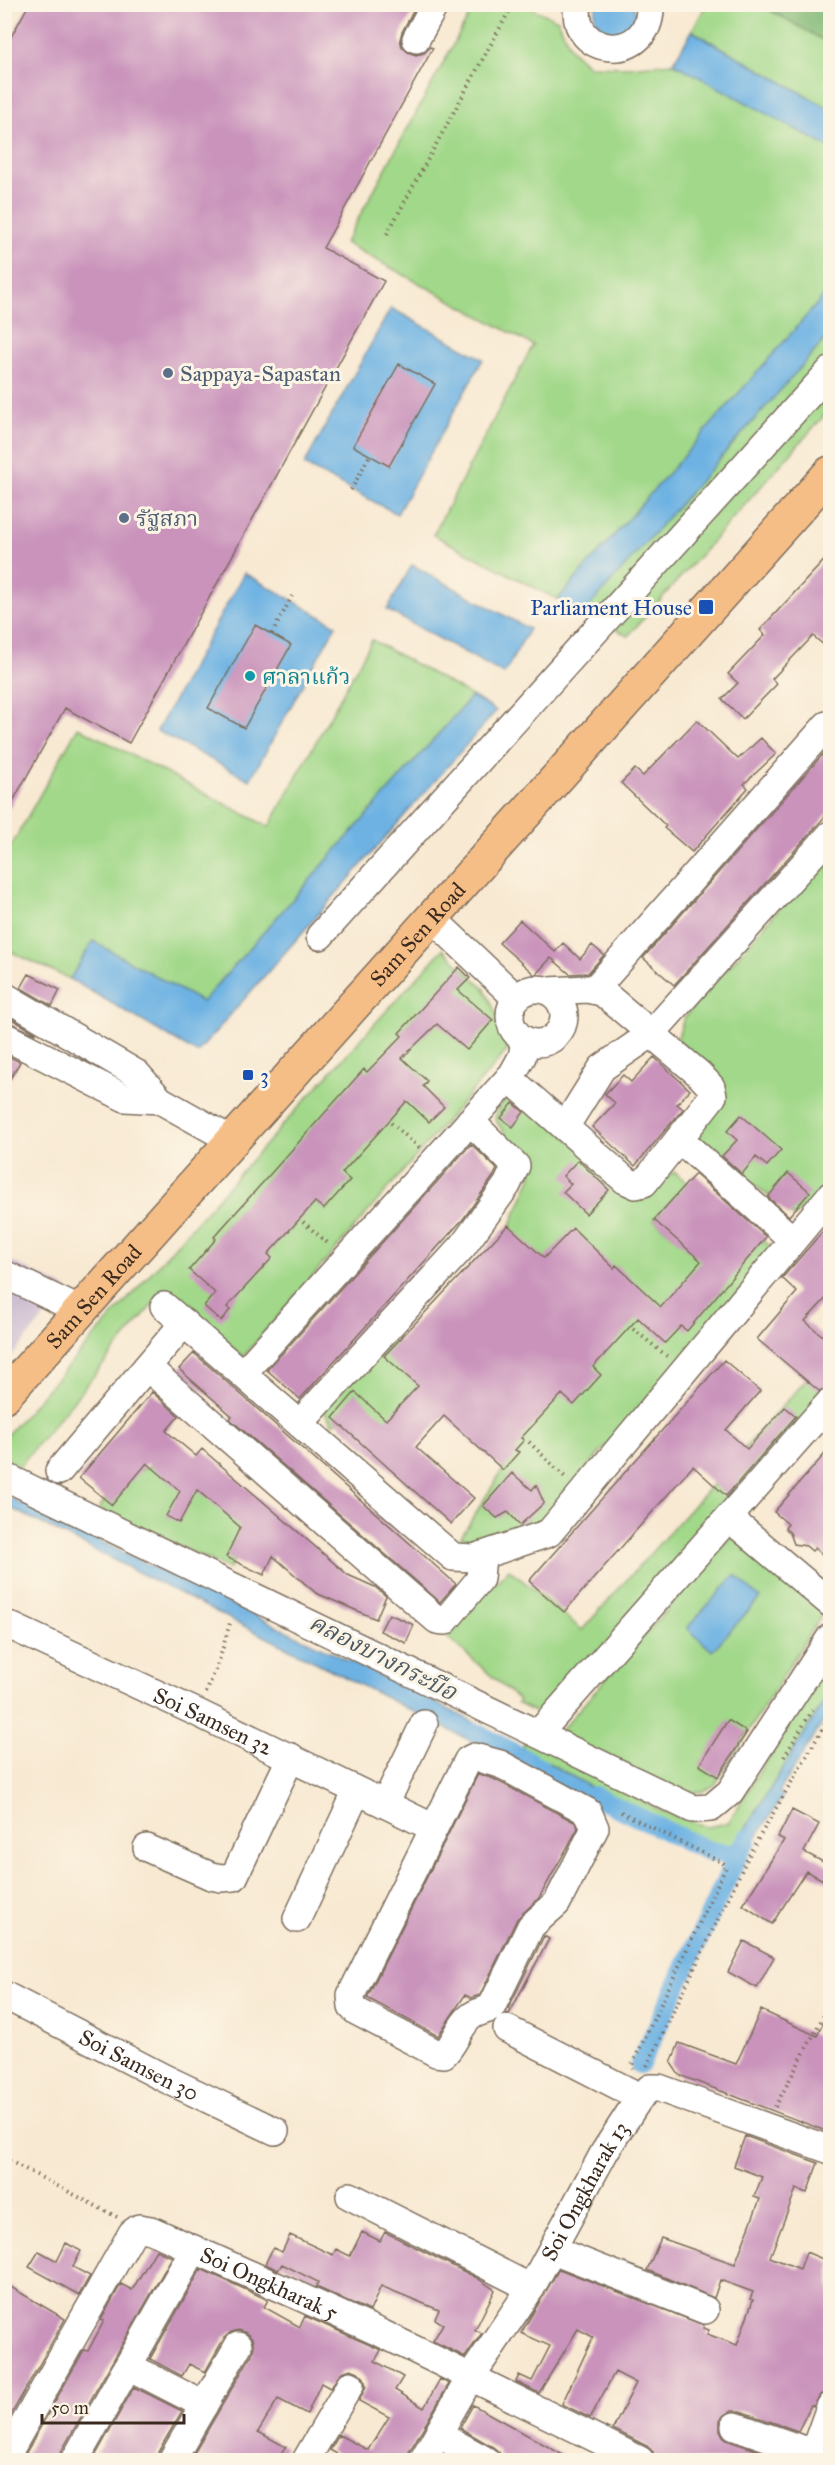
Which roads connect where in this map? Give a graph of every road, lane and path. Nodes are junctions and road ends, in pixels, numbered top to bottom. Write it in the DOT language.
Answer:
graph roads {
  1 [pos="435,4"];
  2 [pos="513,4"];
  3 [pos="650,4"];
  4 [pos="573,7"];
  5 [pos="416,39"];
  6 [pos="387,234"];
  7 [pos="831,371"];
  8 [pos="370,455"];
  9 [pos="831,473"];
  10 [pos="351,490"];
  11 [pos="292,596"];
  12 [pos="272,634"];
  13 [pos="831,728"];
  14 [pos="831,835"];
  15 [pos="432,918"];
  16 [pos="320,936"];
  17 [pos="594,990"];
  18 [pos="549,991"];
  19 [pos="4,996"];
  20 [pos="516,998"];
  21 [pos="651,1034"];
  22 [pos="4,1036"];
  23 [pos="525,1040"];
  24 [pos="509,1078"];
  25 [pos="160,1100"];
  26 [pos="470,1121"];
  27 [pos="391,1123"];
  28 [pos="565,1127"];
  29 [pos="678,1139"];
  30 [pos="233,1141"];
  31 [pos="435,1161"];
  32 [pos="831,1196"];
  33 [pos="303,1222"];
  34 [pos="793,1240"];
  35 [pos="346,1259"];
  36 [pos="4,1274"];
  37 [pos="81,1311"];
  38 [pos="633,1329"];
  39 [pos="147,1367"];
  40 [pos="684,1371"];
  41 [pos="243,1373"];
  42 [pos="4,1396"];
  43 [pos="831,1402"];
  44 [pos="300,1423"];
  45 [pos="529,1442"];
  46 [pos="59,1471"];
  47 [pos="4,1476"];
  48 [pos="582,1494"];
  49 [pos="729,1518"];
  50 [pos="482,1555"];
  51 [pos="831,1603"];
  52 [pos="4,1623"];
  53 [pos="230,1623"];
  54 [pos="831,1638"];
  55 [pos="819,1700"];
  56 [pos="198,1713"];
  57 [pos="831,1716"];
  58 [pos="424,1724"];
  59 [pos="515,1744"];
  60 [pos="291,1757"];
  61 [pos="784,1757"];
  62 [pos="357,1791"];
  63 [pos="386,1804"];
  64 [pos="621,1812"];
  65 [pos="428,1824"];
  66 [pos="147,1848"];
  67 [pos="297,1919"];
  68 [pos="4,1995"];
  69 [pos="831,2004"];
  70 [pos="507,2029"];
  71 [pos="644,2094"];
  72 [pos="764,2126"];
  73 [pos="275,2131"];
  74 [pos="831,2150"];
  75 [pos="4,2158"];
  76 [pos="350,2196"];
  77 [pos="123,2220"];
  78 [pos="194,2249"];
  79 [pos="553,2250"];
  80 [pos="531,2288"];
  81 [pos="705,2310"];
  82 [pos="238,2346"];
  83 [pos="128,2366"];
  84 [pos="470,2378"];
  85 [pos="350,2385"];
  86 [pos="204,2404"];
  87 [pos="831,2407"];
  88 [pos="735,2426"];
  89 [pos="438,2434"];
  90 [pos="819,2458"];
  91 [pos="4,2460"];
  92 [pos="75,2460"];
  93 [pos="172,2460"];
  94 [pos="306,2460"];
  95 [pos="423,2460"];
  96 [pos="485,2460"];
  97 [pos="640,2460"];
  1 -- 5 [label="street"];
  2 -- 6 [label="path"];
  3 -- 4 [label="street"];
  7 -- 16 [label="street"];
  8 -- 10 [label="path"];
  9 -- 15 [label="main road, Sam Sen Road"];
  11 -- 12 [label="path"];
  13 -- 17 [label="street"];
  14 -- 21 [label="street"];
  15 -- 20 [label="street"];
  15 -- 30 [label="main road, Sam Sen Road"];
  17 -- 18 [label="street"];
  17 -- 21 [label="street"];
  18 -- 20 [label="street"];
  18 -- 23 [label="street"];
  19 -- 25 [label="street"];
  20 -- 23 [label="street"];
  21 -- 28 [label="street"];
  21 -- 29 [label="street"];
  22 -- 25 [label="street"];
  23 -- 24 [label="street"];
  24 -- 26 [label="street"];
  24 -- 28 [label="street"];
  25 -- 30 [label="street"];
  26 -- 31 [label="street"];
  26 -- 44 [label="street"];
  27 -- 31 [label="path"];
  28 -- 29 [label="street"];
  29 -- 34 [label="street"];
  30 -- 37 [label="main road, Sam Sen Road"];
  31 -- 35 [label="street"];
  32 -- 34 [label="street"];
  33 -- 35 [label="path"];
  34 -- 40 [label="street"];
  35 -- 41 [label="street"];
  36 -- 37 [label="street"];
  37 -- 42 [label="main road, Sam Sen Road"];
  38 -- 40 [label="path"];
  39 -- 41 [label="street"];
  39 -- 46 [label="street"];
  39 -- 50 [label="street"];
  40 -- 48 [label="street"];
  41 -- 44 [label="street"];
  43 -- 49 [label="street"];
  44 -- 50 [label="street"];
  45 -- 48 [label="path"];
  47 -- 59 [label="street"];
  48 -- 50 [label="street"];
  49 -- 51 [label="street"];
  49 -- 59 [label="street"];
  52 -- 56 [label="street, Soi Samsen 32"];
  53 -- 56 [label="path"];
  54 -- 59 [label="street"];
  55 -- 61 [label="path"];
  56 -- 60 [label="street, Soi Samsen 32"];
  57 -- 71 [label="path"];
  58 -- 63 [label="street"];
  59 -- 65 [label="street"];
  59 -- 65 [label="street"];
  60 -- 62 [label="street, Soi Samsen 32"];
  60 -- 66 [label="street"];
  62 -- 63 [label="street, Soi Samsen 32"];
  62 -- 67 [label="street"];
  63 -- 65 [label="street, Soi Samsen 32"];
  64 -- 71 [label="path"];
  68 -- 73 [label="street, Soi Samsen 30"];
  69 -- 72 [label="path"];
  70 -- 71 [label="street"];
  71 -- 72 [label="street"];
  71 -- 79 [label="street, Soi Ongkharak 13"];
  72 -- 74 [label="street"];
  75 -- 77 [label="path"];
  76 -- 80 [label="street"];
  78 -- 83 [label="street"];
  78 -- 84 [label="street, Soi Ongkharak 5"];
  78 -- 91 [label="street, Soi Ongkharak 5"];
  79 -- 80 [label="street, Soi Ongkharak 13"];
  79 -- 81 [label="street"];
  80 -- 84 [label="street, Soi Ongkharak 13"];
  82 -- 86 [label="street"];
  83 -- 86 [label="street"];
  83 -- 92 [label="street"];
  84 -- 89 [label="street, Soi Ongkharak 13"];
  84 -- 97 [label="street, Soi Ongkharak 5"];
  85 -- 94 [label="street"];
  86 -- 93 [label="street"];
  87 -- 90 [label="street"];
  88 -- 90 [label="street"];
  89 -- 95 [label="street, Soi Ongkharak 13"];
  89 -- 96 [label="street"];
}
